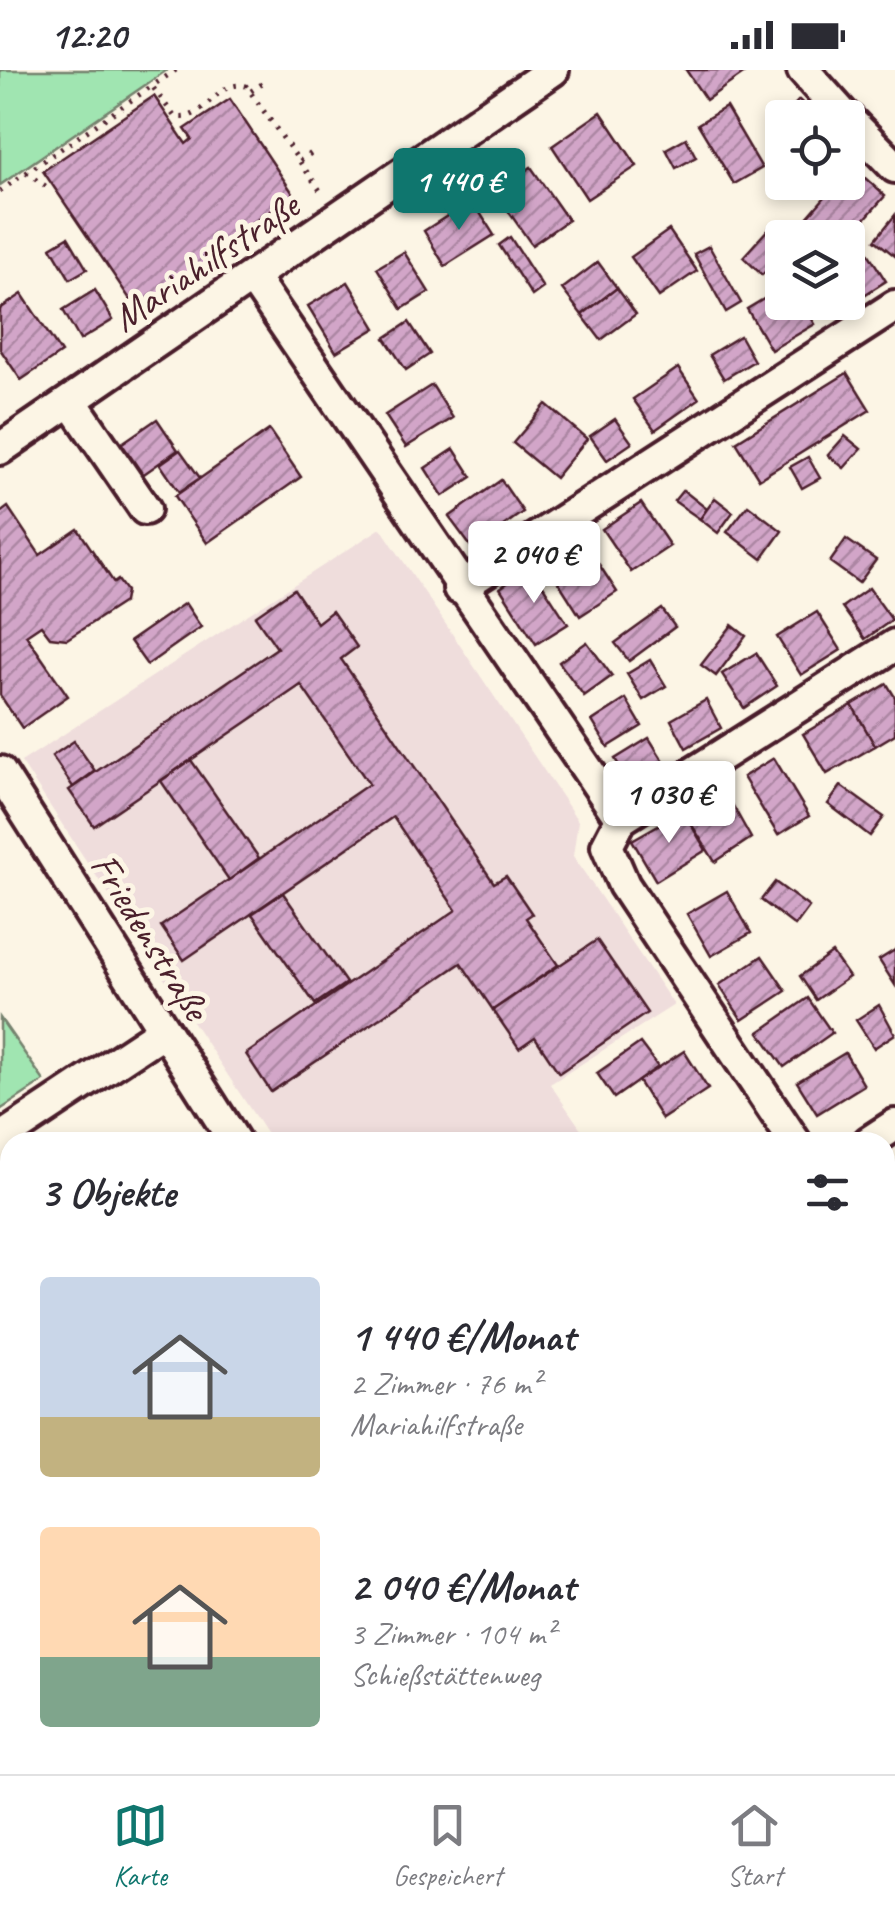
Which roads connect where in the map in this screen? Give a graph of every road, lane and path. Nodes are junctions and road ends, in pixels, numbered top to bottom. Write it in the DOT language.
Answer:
graph roads {
  1 [pos="176,70"];
  2 [pos="553,70"];
  3 [pos="803,70"];
  4 [pos="268,80"];
  5 [pos="152,86"];
  6 [pos="251,91"];
  7 [pos="830,100"];
  8 [pos="865,136"];
  9 [pos="317,149"];
  10 [pos="300,161"];
  11 [pos="895,166"];
  12 [pos="26,173"];
  13 [pos="50,190"];
  14 [pos="0,191"];
  15 [pos="326,198"];
  16 [pos="252,278"];
  17 [pos="895,306"];
  18 [pos="71,401"];
  19 [pos="0,449"];
  20 [pos="144,508"];
  21 [pos="460,588"];
  22 [pos="895,645"];
  23 [pos="0,772"];
  24 [pos="620,819"];
  25 [pos="164,1031"];
  26 [pos="11,1132"];
  27 [pos="229,1132"];
  28 [pos="788,1132"];
  1 -- 5 [label="path"];
  2 -- 16 [label="street, Mariahilfstraße"];
  3 -- 7 [label="street"];
  4 -- 6 [label="path"];
  5 -- 6 [label="path"];
  5 -- 12 [label="path"];
  6 -- 10 [label="path"];
  8 -- 11 [label="street"];
  9 -- 10 [label="path"];
  10 -- 15 [label="path"];
  12 -- 13 [label="path"];
  12 -- 14 [label="path"];
  16 -- 18 [label="street, Mariahilfstraße"];
  16 -- 21 [label="street"];
  17 -- 21 [label="street"];
  18 -- 19 [label="street, Mariahilfstraße"];
  18 -- 20 [label="street"];
  21 -- 24 [label="street"];
  22 -- 24 [label="street"];
  23 -- 25 [label="street, Friedenstraße"];
  24 -- 28 [label="street"];
  25 -- 26 [label="street"];
  25 -- 27 [label="street, Friedenstraße"];
}
